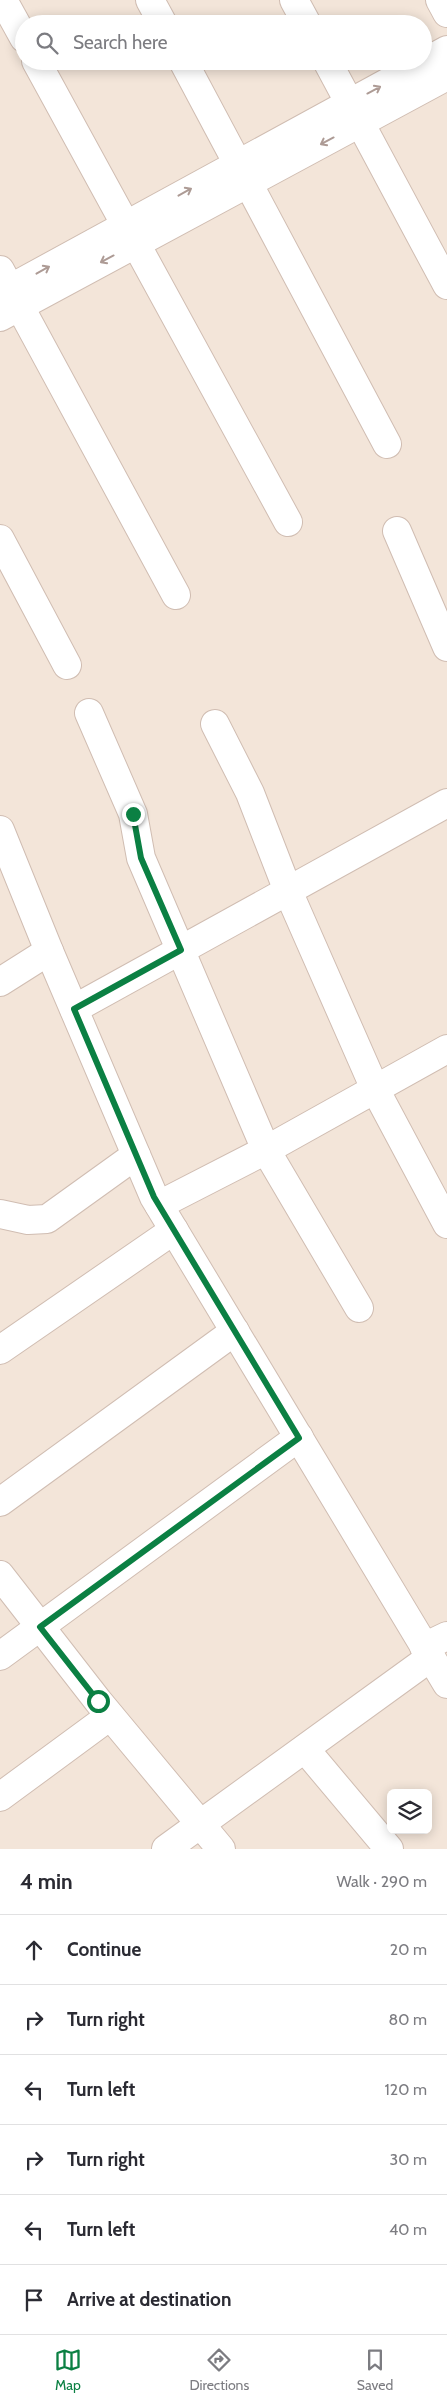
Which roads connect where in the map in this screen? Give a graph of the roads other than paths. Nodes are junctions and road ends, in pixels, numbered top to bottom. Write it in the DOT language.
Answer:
graph roads {
  1 [pos="3,0"];
  2 [pos="150,0"];
  3 [pos="294,0"];
  4 [pos="440,0"];
  5 [pos="447,13"];
  6 [pos="158,15"];
  7 [pos="302,15"];
  8 [pos="15,22"];
  9 [pos="447,50"];
  10 [pos="432,60"];
  11 [pos="41,70"];
  12 [pos="187,70"];
  13 [pos="332,70"];
  14 [pos="418,70"];
  15 [pos="447,76"];
  16 [pos="355,113"];
  17 [pos="243,174"];
  18 [pos="131,234"];
  19 [pos="447,285"];
  20 [pos="6,295"];
  21 [pos="387,444"];
  22 [pos="288,522"];
  23 [pos="397,531"];
  24 [pos="0,538"];
  25 [pos="176,595"];
  26 [pos="447,647"];
  27 [pos="67,665"];
  28 [pos="90,713"];
  29 [pos="215,724"];
  30 [pos="447,803"];
  31 [pos="0,830"];
  32 [pos="288,891"];
  33 [pos="181,950"];
  34 [pos="49,951"];
  35 [pos="0,982"];
  36 [pos="74,1009"];
  37 [pos="447,1049"];
  38 [pos="376,1089"];
  39 [pos="266,1150"];
  40 [pos="136,1155"];
  41 [pos="159,1205"];
  42 [pos="0,1214"];
  43 [pos="447,1224"];
  44 [pos="174,1230"];
  45 [pos="359,1308"];
  46 [pos="235,1331"];
  47 [pos="0,1350"];
  48 [pos="299,1438"];
  49 [pos="0,1502"];
  50 [pos="0,1575"];
  51 [pos="40,1627"];
  52 [pos="434,1647"];
  53 [pos="0,1656"];
  54 [pos="447,1684"];
  55 [pos="110,1716"];
  56 [pos="305,1748"];
  57 [pos="0,1797"];
  58 [pos="200,1824"];
  59 [pos="166,1849"];
  60 [pos="221,1849"];
  61 [pos="389,1849"];
  1 -- 8 [label="street"];
  2 -- 6 [label="street"];
  3 -- 7 [label="street"];
  4 -- 5 [label="street"];
  10 -- 9 [label="street, one-way"];
  11 -- 18 [label="street"];
  12 -- 17 [label="street"];
  13 -- 16 [label="street"];
  16 -- 14 [label="street, one-way"];
  15 -- 16 [label="street"];
  16 -- 17 [label="street"];
  16 -- 19 [label="street"];
  17 -- 18 [label="street"];
  17 -- 21 [label="street"];
  18 -- 20 [label="street"];
  18 -- 22 [label="street"];
  20 -- 25 [label="street"];
  23 -- 26 [label="street"];
  24 -- 27 [label="street"];
  28 -- 33 [label="street"];
  29 -- 32 [label="street"];
  30 -- 32 [label="street"];
  31 -- 34 [label="street"];
  32 -- 33 [label="street"];
  32 -- 38 [label="street"];
  33 -- 36 [label="street"];
  33 -- 39 [label="street"];
  34 -- 35 [label="street"];
  34 -- 36 [label="street"];
  36 -- 40 [label="street"];
  37 -- 38 [label="street"];
  38 -- 39 [label="street"];
  38 -- 43 [label="street"];
  39 -- 41 [label="street"];
  39 -- 45 [label="street"];
  40 -- 41 [label="street"];
  40 -- 42 [label="street"];
  41 -- 44 [label="street"];
  44 -- 46 [label="street"];
  44 -- 47 [label="street"];
  46 -- 48 [label="street"];
  46 -- 49 [label="street"];
  48 -- 51 [label="street"];
  48 -- 52 [label="street"];
  50 -- 51 [label="street"];
  51 -- 53 [label="street"];
  51 -- 55 [label="street"];
  52 -- 54 [label="street"];
  52 -- 56 [label="street"];
  55 -- 57 [label="street"];
  55 -- 58 [label="street"];
  56 -- 58 [label="street"];
  56 -- 61 [label="street"];
  58 -- 59 [label="street"];
  58 -- 60 [label="street"];
}
